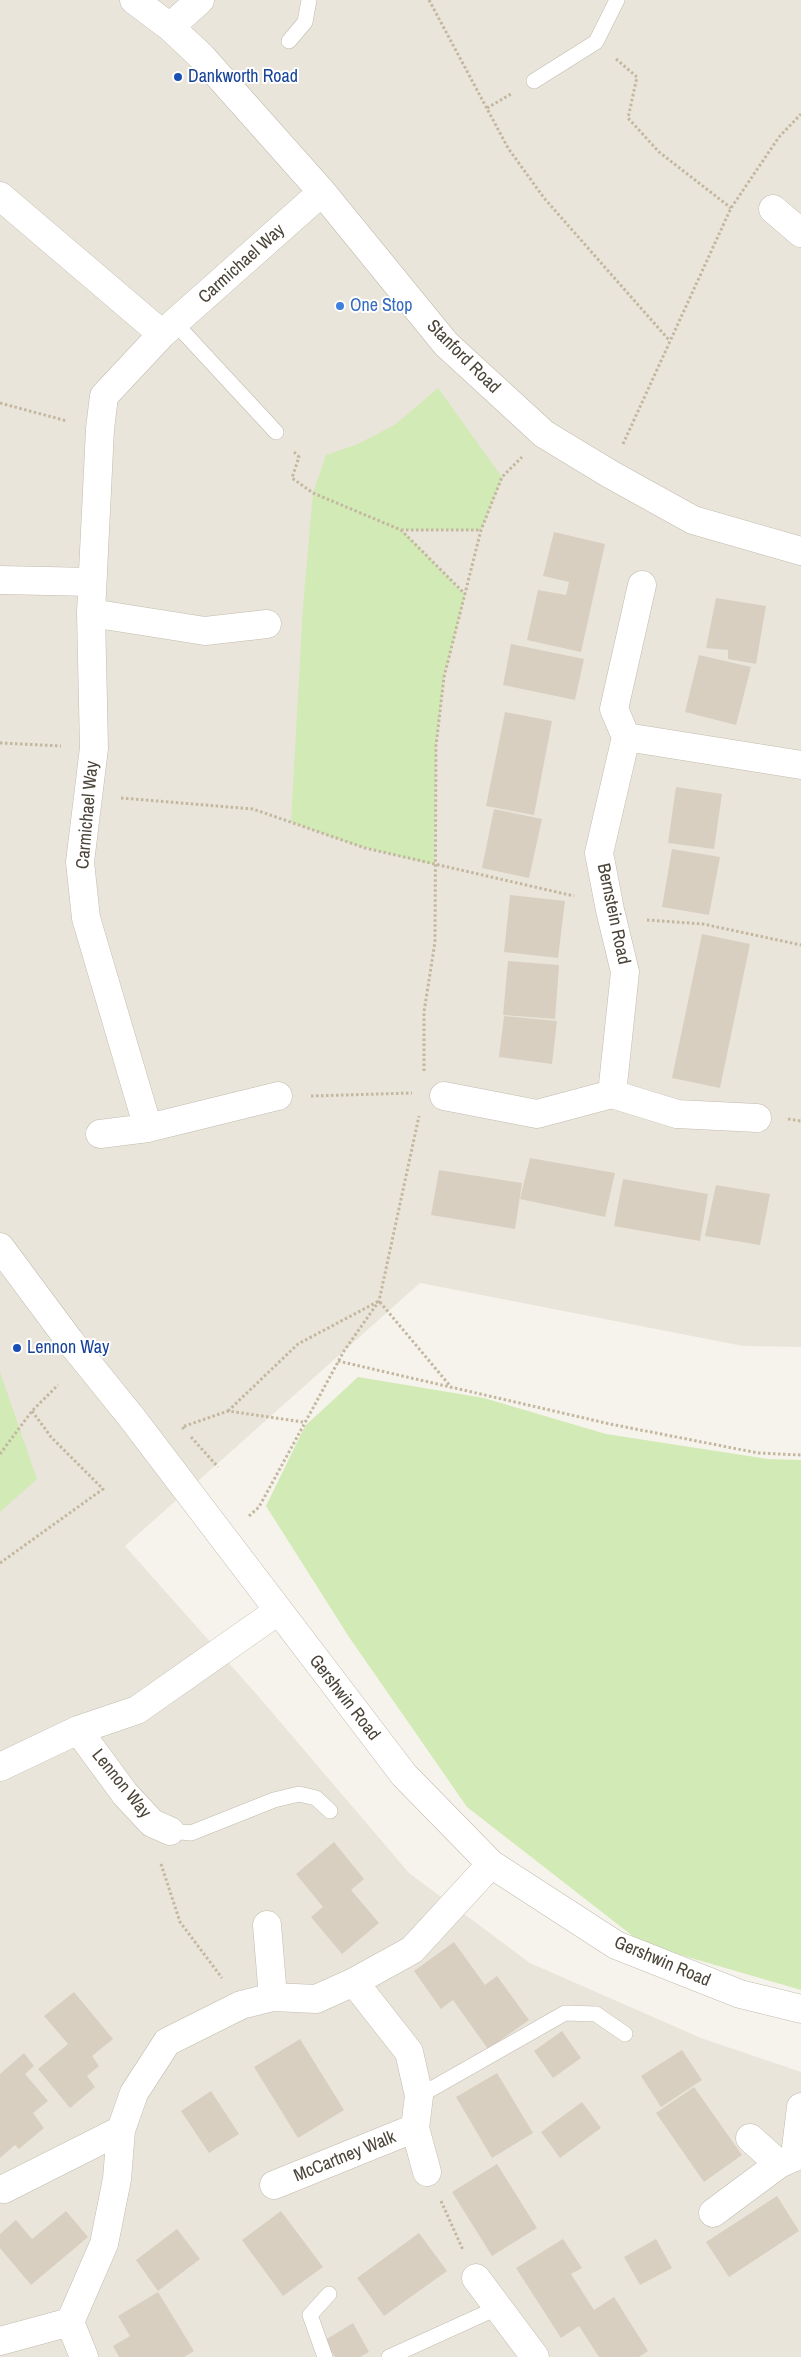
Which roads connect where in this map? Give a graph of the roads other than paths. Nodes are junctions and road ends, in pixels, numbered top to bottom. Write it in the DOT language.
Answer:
graph roads {
  1 [pos="134,0"];
  2 [pos="200,0"];
  3 [pos="309,0"];
  4 [pos="616,0"];
  5 [pos="170,27"];
  6 [pos="289,40"];
  7 [pos="534,81"];
  8 [pos="322,192"];
  9 [pos="0,196"];
  10 [pos="773,209"];
  11 [pos="801,234"];
  12 [pos="169,329"];
  13 [pos="276,432"];
  14 [pos="801,551"];
  15 [pos="0,580"];
  16 [pos="92,582"];
  17 [pos="642,585"];
  18 [pos="91,613"];
  19 [pos="267,624"];
  20 [pos="626,737"];
  21 [pos="801,765"];
  22 [pos="434,1094"];
  23 [pos="612,1094"];
  24 [pos="278,1096"];
  25 [pos="757,1118"];
  26 [pos="148,1128"];
  27 [pos="100,1134"];
  28 [pos="0,1247"];
  29 [pos="278,1611"];
  30 [pos="78,1730"];
  31 [pos="0,1767"];
  32 [pos="330,1810"];
  33 [pos="161,1827"];
  34 [pos="491,1864"];
  35 [pos="267,1925"];
  36 [pos="354,1982"];
  37 [pos="273,1997"];
  38 [pos="801,2009"];
  39 [pos="625,2034"];
  40 [pos="419,2096"];
  41 [pos="801,2107"];
  42 [pos="415,2128"];
  43 [pos="121,2130"];
  44 [pos="750,2138"];
  45 [pos="792,2158"];
  46 [pos="428,2172"];
  47 [pos="274,2185"];
  48 [pos="4,2189"];
  49 [pos="713,2213"];
  50 [pos="476,2278"];
  51 [pos="329,2294"];
  52 [pos="497,2308"];
  53 [pos="70,2322"];
  54 [pos="0,2341"];
  55 [pos="84,2357"];
  56 [pos="325,2357"];
  57 [pos="389,2357"];
  58 [pos="535,2357"];
  1 -- 5 [label="street, Stanford Road"];
  2 -- 5 [label="street"];
  3 -- 6 [label="lane"];
  4 -- 7 [label="lane"];
  5 -- 8 [label="street, Stanford Road"];
  8 -- 12 [label="street, Carmichael Way"];
  8 -- 14 [label="street, Stanford Road"];
  9 -- 12 [label="street"];
  10 -- 11 [label="street"];
  12 -- 13 [label="lane"];
  12 -- 16 [label="street, Carmichael Way"];
  15 -- 16 [label="street"];
  16 -- 18 [label="street, Carmichael Way"];
  17 -- 20 [label="street"];
  18 -- 19 [label="street"];
  18 -- 26 [label="street, Carmichael Way"];
  20 -- 21 [label="street"];
  20 -- 23 [label="street, Bernstein Road"];
  22 -- 23 [label="street"];
  23 -- 25 [label="street"];
  24 -- 26 [label="street"];
  26 -- 27 [label="street"];
  28 -- 29 [label="street, Gershwin Road"];
  29 -- 30 [label="street, Lennon Way"];
  29 -- 34 [label="street, Gershwin Road"];
  30 -- 31 [label="street, Lennon Way"];
  30 -- 33 [label="street, Lennon Way"];
  32 -- 33 [label="lane"];
  34 -- 36 [label="street"];
  34 -- 38 [label="street, Gershwin Road"];
  35 -- 37 [label="street"];
  36 -- 37 [label="street"];
  36 -- 40 [label="street, McCartney Walk"];
  37 -- 43 [label="street"];
  39 -- 40 [label="lane"];
  40 -- 42 [label="street, McCartney Walk"];
  41 -- 45 [label="street"];
  42 -- 46 [label="street, McCartney Walk"];
  42 -- 47 [label="street, McCartney Walk"];
  43 -- 48 [label="street"];
  43 -- 53 [label="street"];
  44 -- 45 [label="street"];
  45 -- 49 [label="street"];
  50 -- 52 [label="street"];
  51 -- 56 [label="lane"];
  52 -- 57 [label="lane"];
  52 -- 58 [label="street"];
  53 -- 54 [label="street"];
  53 -- 55 [label="street"];
}
